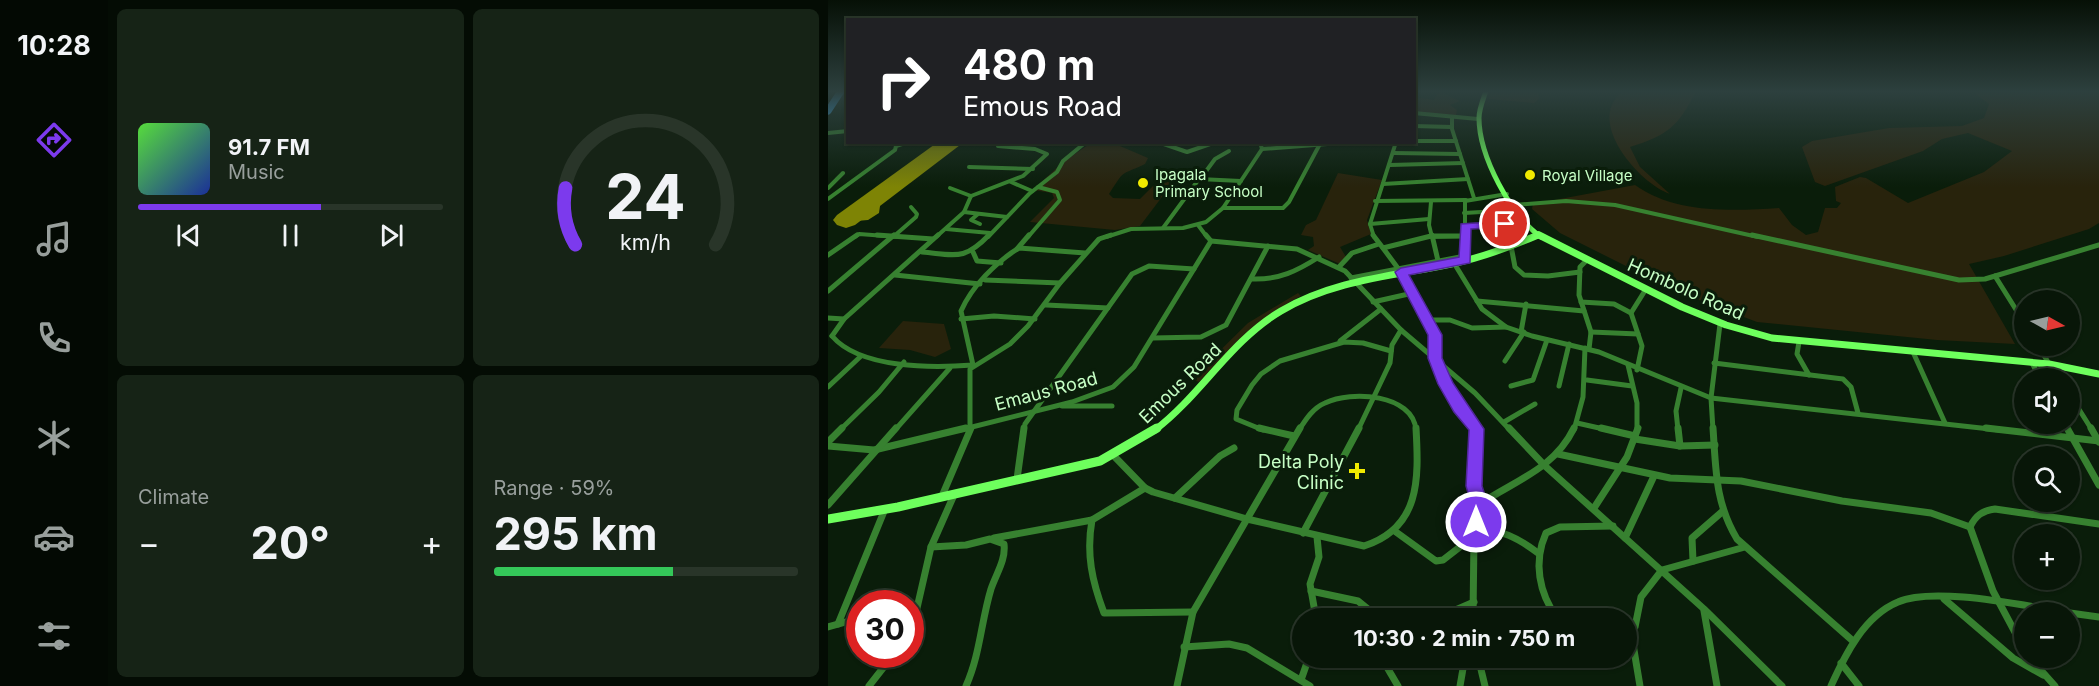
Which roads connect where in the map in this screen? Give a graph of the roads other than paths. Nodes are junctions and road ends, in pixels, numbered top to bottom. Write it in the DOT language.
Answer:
graph roads {
  1 [pos="1452,123"];
  2 [pos="1479,123"];
  3 [pos="1416,126"];
  4 [pos="1452,127"];
  5 [pos="846,130"];
  6 [pos="829,133"];
  7 [pos="1416,141"];
  8 [pos="1456,141"];
  9 [pos="902,144"];
  10 [pos="1083,144"];
  11 [pos="1163,144"];
  12 [pos="1212,144"];
  13 [pos="1261,144"];
  14 [pos="1311,144"];
  15 [pos="1320,144"];
  16 [pos="1396,144"];
  17 [pos="998,146"];
  18 [pos="1262,149"];
  19 [pos="1229,151"];
  20 [pos="1394,153"];
  21 [pos="1460,154"];
  22 [pos="1463,162"];
  23 [pos="1390,165"];
  24 [pos="969,167"];
  25 [pos="1033,169"];
  26 [pos="843,173"];
  27 [pos="1201,178"];
  28 [pos="1468,179"];
  29 [pos="1241,181"];
  30 [pos="1011,182"];
  31 [pos="1383,184"];
  32 [pos="1038,187"];
  33 [pos="828,188"];
  34 [pos="950,188"];
  35 [pos="1032,191"];
  36 [pos="1507,194"];
  37 [pos="971,196"];
  38 [pos="1474,198"];
  39 [pos="828,199"];
  40 [pos="1466,200"];
  41 [pos="1375,201"];
  42 [pos="1431,202"];
  43 [pos="911,207"];
  44 [pos="1515,207"];
  45 [pos="1223,208"];
  46 [pos="964,212"];
  47 [pos="1464,213"];
  48 [pos="978,214"];
  49 [pos="1007,217"];
  50 [pos="1429,219"];
  51 [pos="980,224"];
  52 [pos="1370,224"];
  53 [pos="1525,224"];
  54 [pos="1198,225"];
  55 [pos="1465,226"];
  56 [pos="946,228"];
  57 [pos="1163,228"];
  58 [pos="990,233"];
  59 [pos="1538,235"];
  60 [pos="892,236"];
  61 [pos="1431,236"];
  62 [pos="1466,236"];
  63 [pos="933,240"];
  64 [pos="1211,241"];
  65 [pos="2099,245"];
  66 [pos="1268,246"];
  67 [pos="1381,246"];
  68 [pos="1510,246"];
  69 [pos="1016,249"];
  70 [pos="922,252"];
  71 [pos="973,252"];
  72 [pos="1085,253"];
  73 [pos="828,255"];
  74 [pos="1319,257"];
  75 [pos="1465,258"];
  76 [pos="1587,260"];
  77 [pos="1001,263"];
  78 [pos="1454,263"];
  79 [pos="1439,264"];
  80 [pos="1339,267"];
  81 [pos="1194,269"];
  82 [pos="1400,270"];
  83 [pos="1580,272"];
  84 [pos="895,275"];
  85 [pos="1995,276"];
  86 [pos="1252,279"];
  87 [pos="1352,279"];
  88 [pos="982,282"];
  89 [pos="1060,283"];
  90 [pos="1646,289"];
  91 [pos="828,291"];
  92 [pos="1413,293"];
  93 [pos="1477,301"];
  94 [pos="1373,302"];
  95 [pos="1581,302"];
  96 [pos="1526,304"];
  97 [pos="1046,305"];
  98 [pos="2014,306"];
  99 [pos="1108,308"];
  100 [pos="1381,309"];
  101 [pos="1584,311"];
  102 [pos="1631,313"];
  103 [pos="828,318"];
  104 [pos="844,319"];
  105 [pos="961,319"];
  106 [pos="1035,320"];
  107 [pos="1429,320"];
  108 [pos="1720,324"];
  109 [pos="1507,327"];
  110 [pos="1401,330"];
  111 [pos="1523,332"];
  112 [pos="1591,332"];
  113 [pos="1638,334"];
  114 [pos="830,337"];
  115 [pos="1153,338"];
  116 [pos="1547,340"];
  117 [pos="1338,342"];
  118 [pos="1799,342"];
  119 [pos="1569,344"];
  120 [pos="1587,349"];
  121 [pos="1390,351"];
  122 [pos="1913,352"];
  123 [pos="2045,356"];
  124 [pos="861,357"];
  125 [pos="1435,358"];
  126 [pos="1505,361"];
  127 [pos="904,362"];
  128 [pos="1714,363"];
  129 [pos="2032,363"];
  130 [pos="973,365"];
  131 [pos="1628,365"];
  132 [pos="2050,365"];
  133 [pos="950,368"];
  134 [pos="2035,368"];
  135 [pos="2052,368"];
  136 [pos="1637,370"];
  137 [pos="2099,374"];
  138 [pos="1809,375"];
  139 [pos="1587,380"];
  140 [pos="1511,386"];
  141 [pos="1559,386"];
  142 [pos="1632,386"];
  143 [pos="828,387"];
  144 [pos="1681,388"];
  145 [pos="1374,398"];
  146 [pos="1711,398"];
  147 [pos="1535,404"];
  148 [pos="1058,406"];
  149 [pos="1112,406"];
  150 [pos="1032,411"];
  151 [pos="2080,411"];
  152 [pos="1858,413"];
  153 [pos="1504,422"];
  154 [pos="1577,423"];
  155 [pos="1945,423"];
  156 [pos="972,425"];
  157 [pos="2070,434"];
  158 [pos="1294,436"];
  159 [pos="1635,438"];
  160 [pos="2072,438"];
  161 [pos="2099,441"];
  162 [pos="828,444"];
  163 [pos="1715,445"];
  164 [pos="1680,446"];
  165 [pos="1234,448"];
  166 [pos="874,450"];
  167 [pos="1558,454"];
  168 [pos="1113,455"];
  169 [pos="1545,466"];
  170 [pos="1620,468"];
  171 [pos="1654,476"];
  172 [pos="1017,479"];
  173 [pos="1717,481"];
  174 [pos="2099,485"];
  175 [pos="1145,488"];
  176 [pos="954,494"];
  177 [pos="942,496"];
  178 [pos="1175,498"];
  179 [pos="1480,504"];
  180 [pos="828,505"];
  181 [pos="1594,508"];
  182 [pos="885,509"];
  183 [pos="1723,511"];
  184 [pos="828,519"];
  185 [pos="1245,519"];
  186 [pos="1092,520"];
  187 [pos="2099,524"];
  188 [pos="1613,526"];
  189 [pos="1970,527"];
  190 [pos="1396,532"];
  191 [pos="1474,532"];
  192 [pos="1303,533"];
  193 [pos="1317,537"];
  194 [pos="1625,538"];
  195 [pos="990,539"];
  196 [pos="931,547"];
  197 [pos="1745,547"];
  198 [pos="1459,550"];
  199 [pos="1474,552"];
  200 [pos="1538,553"];
  201 [pos="1693,561"];
  202 [pos="1662,570"];
  203 [pos="921,590"];
  204 [pos="1311,591"];
  205 [pos="1944,599"];
  206 [pos="1474,602"];
  207 [pos="1998,603"];
  208 [pos="2014,605"];
  209 [pos="1314,608"];
  210 [pos="1371,608"];
  211 [pos="1460,608"];
  212 [pos="1474,608"];
  213 [pos="1549,608"];
  214 [pos="1704,609"];
  215 [pos="1193,612"];
  216 [pos="2080,614"];
  217 [pos="1637,617"];
  218 [pos="2099,617"];
  219 [pos="846,622"];
  220 [pos="838,624"];
  221 [pos="828,627"];
  222 [pos="2014,631"];
  223 [pos="1853,640"];
  224 [pos="1184,647"];
  225 [pos="1841,663"];
  226 [pos="883,668"];
  227 [pos="1305,668"];
  228 [pos="1387,668"];
  229 [pos="1463,668"];
  230 [pos="1481,668"];
  231 [pos="1636,668"];
  232 [pos="2038,668"];
  233 [pos="2043,675"];
  234 [pos="1300,680"];
  235 [pos="869,686"];
  236 [pos="966,686"];
  237 [pos="1178,686"];
  238 [pos="1310,686"];
  239 [pos="1398,686"];
  240 [pos="1460,686"];
  241 [pos="1485,686"];
  242 [pos="1640,686"];
  243 [pos="1717,686"];
  244 [pos="1782,686"];
  245 [pos="1831,686"];
  246 [pos="1859,686"];
  247 [pos="2055,686"];
  1 -- 4 [label="street"];
  2 -- 36 [label="street, Hombolo Road"];
  3 -- 4 [label="street"];
  4 -- 8 [label="street"];
  5 -- 6 [label="street"];
  7 -- 8 [label="street"];
  8 -- 21 [label="street"];
  9 -- 39 [label="street"];
  10 -- 32 [label="street"];
  11 -- 12 [label="street"];
  13 -- 18 [label="street"];
  14 -- 18 [label="street"];
  15 -- 45 [label="street"];
  16 -- 20 [label="street"];
  17 -- 25 [label="street"];
  18 -- 29 [label="street"];
  19 -- 27 [label="street"];
  20 -- 21 [label="street"];
  20 -- 23 [label="street"];
  21 -- 22 [label="street"];
  22 -- 23 [label="street"];
  22 -- 28 [label="street"];
  23 -- 31 [label="street"];
  24 -- 25 [label="street"];
  25 -- 30 [label="street"];
  26 -- 33 [label="street"];
  27 -- 29 [label="street"];
  27 -- 57 [label="street"];
  28 -- 31 [label="street"];
  28 -- 38 [label="street"];
  29 -- 45 [label="street"];
  30 -- 35 [label="street"];
  30 -- 37 [label="street"];
  31 -- 41 [label="street"];
  32 -- 35 [label="street"];
  32 -- 69 [label="street"];
  34 -- 37 [label="street"];
  35 -- 49 [label="street"];
  36 -- 38 [label="street"];
  36 -- 44 [label="street, Hombolo Road"];
  37 -- 46 [label="street"];
  38 -- 40 [label="street"];
  40 -- 42 [label="street"];
  40 -- 47 [label="street"];
  41 -- 42 [label="street"];
  41 -- 52 [label="street"];
  42 -- 50 [label="street"];
  43 -- 60 [label="street"];
  44 -- 47 [label="street"];
  44 -- 53 [label="street, Hombolo Road"];
  44 -- 85 [label="street"];
  45 -- 54 [label="street"];
  46 -- 48 [label="street"];
  46 -- 56 [label="street"];
  47 -- 55 [label="street"];
  48 -- 49 [label="street"];
  48 -- 51 [label="street"];
  49 -- 58 [label="street"];
  50 -- 52 [label="street"];
  50 -- 61 [label="street"];
  52 -- 67 [label="street"];
  53 -- 55 [label="street"];
  53 -- 59 [label="street, Hombolo Road"];
  54 -- 57 [label="street"];
  54 -- 64 [label="street"];
  55 -- 62 [label="street"];
  56 -- 58 [label="street"];
  56 -- 63 [label="street"];
  57 -- 72 [label="street"];
  58 -- 71 [label="street"];
  59 -- 68 [label="street, Emous Road"];
  59 -- 76 [label="street, Hombolo Road"];
  60 -- 63 [label="street"];
  60 -- 73 [label="street"];
  60 -- 91 [label="street"];
  61 -- 62 [label="street"];
  61 -- 67 [label="street"];
  61 -- 79 [label="street"];
  62 -- 75 [label="street"];
  63 -- 70 [label="street"];
  64 -- 66 [label="street"];
  64 -- 81 [label="street, Emaus Road"];
  65 -- 85 [label="street"];
  66 -- 74 [label="street"];
  66 -- 86 [label="street"];
  67 -- 80 [label="street"];
  67 -- 82 [label="street"];
  68 -- 75 [label="street, Emous Road"];
  68 -- 83 [label="street"];
  69 -- 72 [label="street"];
  69 -- 77 [label="street"];
  70 -- 71 [label="street"];
  70 -- 84 [label="street"];
  71 -- 77 [label="street"];
  72 -- 89 [label="street"];
  74 -- 80 [label="street"];
  74 -- 86 [label="street"];
  75 -- 78 [label="street, Emous Road"];
  75 -- 79 [label="street"];
  76 -- 83 [label="street"];
  76 -- 90 [label="street, Hombolo Road"];
  77 -- 88 [label="street"];
  78 -- 79 [label="street, Emous Road"];
  78 -- 93 [label="street"];
  79 -- 82 [label="street, Emous Road"];
  80 -- 87 [label="street"];
  81 -- 99 [label="street"];
  81 -- 115 [label="street, Emaus Road"];
  82 -- 87 [label="street, Emous Road"];
  82 -- 92 [label="street"];
  83 -- 95 [label="street"];
  84 -- 88 [label="street"];
  84 -- 104 [label="street"];
  85 -- 98 [label="street"];
  86 -- 115 [label="street"];
  87 -- 94 [label="street"];
  87 -- 168 [label="street, Emous Road"];
  88 -- 89 [label="street"];
  88 -- 105 [label="street"];
  89 -- 97 [label="street"];
  90 -- 102 [label="street"];
  90 -- 108 [label="street, Hombolo Road"];
  92 -- 94 [label="street"];
  92 -- 107 [label="street"];
  93 -- 96 [label="street"];
  93 -- 109 [label="street"];
  94 -- 100 [label="street"];
  95 -- 101 [label="street"];
  95 -- 102 [label="street"];
  96 -- 101 [label="street"];
  96 -- 111 [label="street"];
  97 -- 99 [label="street"];
  97 -- 106 [label="street"];
  99 -- 150 [label="street"];
  100 -- 110 [label="street"];
  100 -- 117 [label="street"];
  101 -- 112 [label="street"];
  102 -- 113 [label="street"];
  103 -- 104 [label="street"];
  104 -- 114 [label="street"];
  105 -- 106 [label="street"];
  105 -- 130 [label="street"];
  106 -- 130 [label="street"];
  107 -- 109 [label="street"];
  107 -- 125 [label="street"];
  108 -- 118 [label="street, Hombolo Road"];
  108 -- 128 [label="street"];
  109 -- 111 [label="street"];
  110 -- 121 [label="street"];
  110 -- 125 [label="street"];
  111 -- 116 [label="street"];
  111 -- 126 [label="street"];
  112 -- 113 [label="street"];
  112 -- 120 [label="street"];
  113 -- 136 [label="street"];
  114 -- 124 [label="street"];
  115 -- 148 [label="street, Emaus Road"];
  116 -- 119 [label="street"];
  116 -- 140 [label="street"];
  117 -- 121 [label="street"];
  117 -- 158 [label="street"];
  118 -- 122 [label="street, Hombolo Road"];
  118 -- 138 [label="street"];
  119 -- 120 [label="street"];
  119 -- 141 [label="street"];
  120 -- 131 [label="street"];
  120 -- 139 [label="street"];
  121 -- 145 [label="street"];
  122 -- 129 [label="street, Hombolo Road"];
  122 -- 155 [label="street"];
  123 -- 132 [label="street"];
  124 -- 127 [label="street"];
  124 -- 143 [label="street"];
  125 -- 153 [label="street"];
  125 -- 179 [label="street"];
  127 -- 133 [label="street"];
  127 -- 162 [label="street"];
  128 -- 138 [label="street"];
  128 -- 146 [label="street"];
  129 -- 132 [label="street, Hombolo Road"];
  129 -- 134 [label="street"];
  130 -- 133 [label="street"];
  130 -- 156 [label="street"];
  131 -- 136 [label="street"];
  131 -- 142 [label="street"];
  132 -- 135 [label="street"];
  132 -- 137 [label="street, Hombolo Road"];
  133 -- 166 [label="street"];
  136 -- 144 [label="street"];
  138 -- 152 [label="street"];
  139 -- 142 [label="street"];
  139 -- 154 [label="street"];
  142 -- 159 [label="street"];
  144 -- 146 [label="street"];
  144 -- 164 [label="street"];
  145 -- 158 [label="street"];
  145 -- 190 [label="street"];
  145 -- 192 [label="street"];
  146 -- 152 [label="street"];
  146 -- 163 [label="street"];
  147 -- 153 [label="street"];
  148 -- 149 [label="street"];
  148 -- 150 [label="street, Emaus Road"];
  150 -- 156 [label="street, Emaus Road"];
  150 -- 172 [label="street"];
  151 -- 161 [label="street"];
  152 -- 155 [label="street"];
  153 -- 169 [label="street"];
  154 -- 159 [label="street"];
  154 -- 167 [label="street"];
  155 -- 160 [label="street"];
  156 -- 166 [label="street, Emaus Road"];
  156 -- 177 [label="street"];
  157 -- 160 [label="street"];
  158 -- 185 [label="street"];
  159 -- 164 [label="street"];
  159 -- 170 [label="street"];
  160 -- 161 [label="street"];
  160 -- 174 [label="street"];
  162 -- 166 [label="street, Emaus Road"];
  163 -- 164 [label="street"];
  163 -- 173 [label="street"];
  165 -- 178 [label="street"];
  166 -- 180 [label="street"];
  167 -- 169 [label="street"];
  167 -- 170 [label="street"];
  168 -- 172 [label="street, Emous Road"];
  168 -- 175 [label="street"];
  169 -- 179 [label="street"];
  169 -- 181 [label="street"];
  170 -- 171 [label="street"];
  170 -- 181 [label="street"];
  171 -- 173 [label="street"];
  171 -- 194 [label="street"];
  172 -- 176 [label="street, Emous Road"];
  173 -- 183 [label="street"];
  173 -- 189 [label="street"];
  175 -- 178 [label="street"];
  175 -- 186 [label="street"];
  176 -- 177 [label="street, Emous Road"];
  176 -- 196 [label="street"];
  177 -- 182 [label="street, Emous Road"];
  178 -- 185 [label="street"];
  179 -- 191 [label="street"];
  181 -- 188 [label="street"];
  182 -- 184 [label="street, Emous Road"];
  182 -- 220 [label="street"];
  183 -- 197 [label="street"];
  183 -- 201 [label="street"];
  185 -- 192 [label="street"];
  185 -- 215 [label="street"];
  186 -- 195 [label="street"];
  186 -- 215 [label="street"];
  187 -- 189 [label="street"];
  188 -- 194 [label="street"];
  188 -- 200 [label="street"];
  189 -- 207 [label="street"];
  190 -- 193 [label="street"];
  190 -- 198 [label="street"];
  191 -- 198 [label="street"];
  191 -- 199 [label="street"];
  191 -- 200 [label="street"];
  192 -- 193 [label="street"];
  193 -- 204 [label="street"];
  194 -- 202 [label="street"];
  195 -- 196 [label="street"];
  195 -- 236 [label="street"];
  196 -- 203 [label="street"];
  197 -- 201 [label="street"];
  197 -- 223 [label="street"];
  198 -- 199 [label="street"];
  199 -- 206 [label="street"];
  200 -- 213 [label="street"];
  201 -- 202 [label="street"];
  202 -- 214 [label="street"];
  202 -- 217 [label="street"];
  204 -- 209 [label="street"];
  204 -- 210 [label="street"];
  205 -- 207 [label="street"];
  205 -- 223 [label="street"];
  205 -- 233 [label="street"];
  206 -- 211 [label="street"];
  206 -- 212 [label="street"];
  207 -- 208 [label="street"];
  207 -- 222 [label="street"];
  214 -- 243 [label="street"];
  214 -- 244 [label="street"];
  215 -- 224 [label="street"];
  216 -- 218 [label="street"];
  219 -- 220 [label="street"];
  220 -- 221 [label="street"];
  223 -- 225 [label="street"];
  224 -- 234 [label="street"];
  224 -- 237 [label="street"];
  225 -- 245 [label="street"];
  225 -- 246 [label="street"];
  226 -- 235 [label="street"];
  227 -- 234 [label="street"];
  228 -- 239 [label="street"];
  229 -- 240 [label="street"];
  230 -- 241 [label="street"];
  231 -- 242 [label="street"];
  232 -- 233 [label="street"];
  233 -- 247 [label="street"];
  234 -- 238 [label="street"];
}
